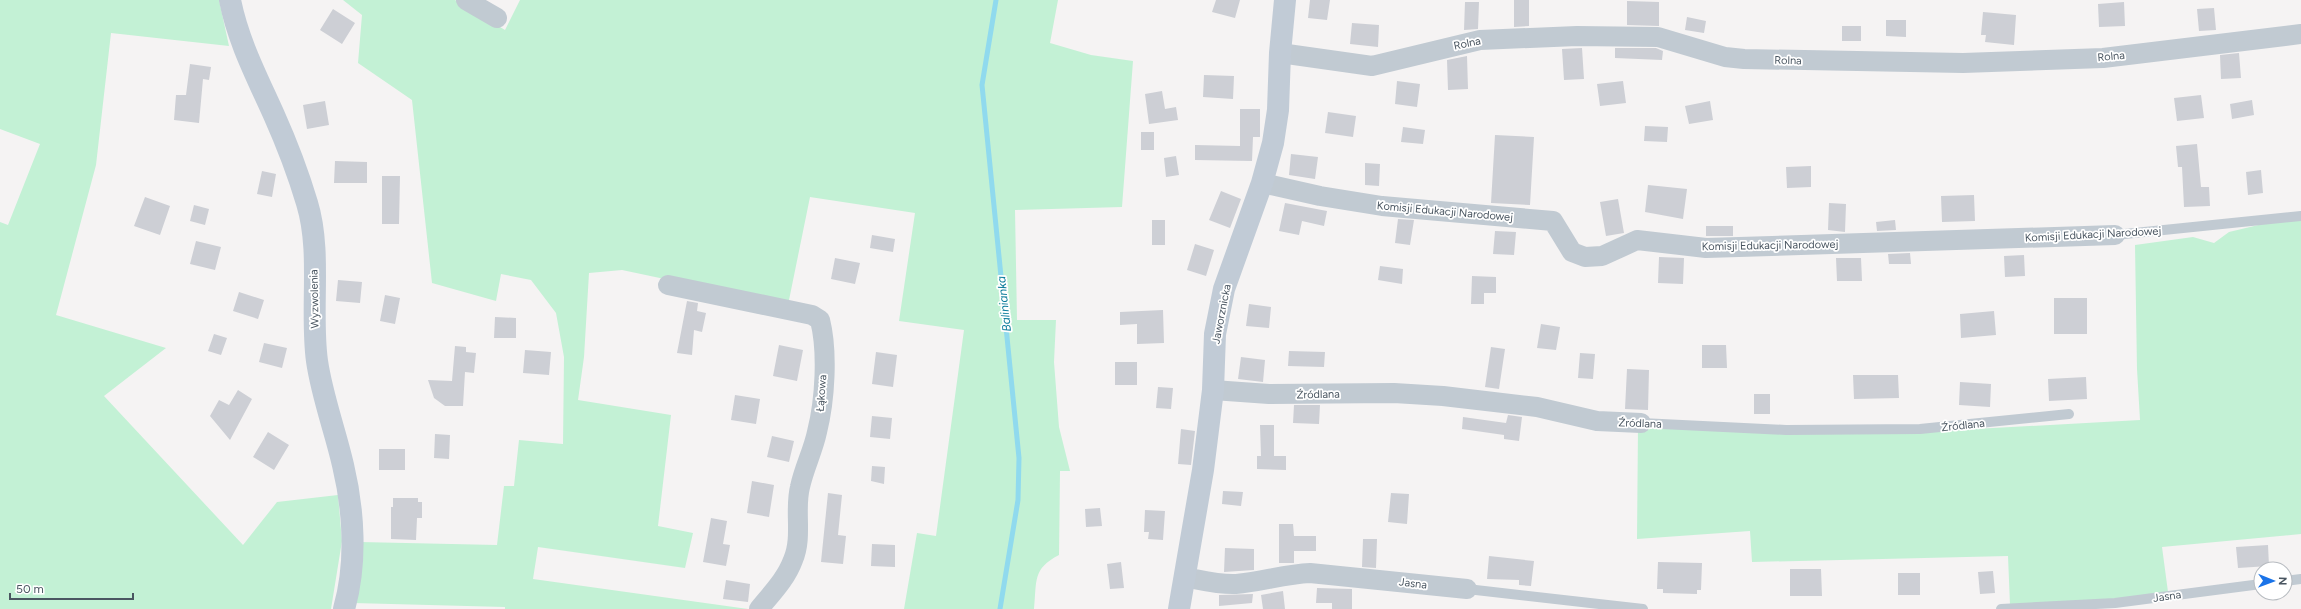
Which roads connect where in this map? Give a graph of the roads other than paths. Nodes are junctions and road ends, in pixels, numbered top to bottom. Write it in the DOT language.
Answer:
graph roads {
  1 [pos="230,0"];
  2 [pos="466,0"];
  3 [pos="1285,0"];
  4 [pos="497,18"];
  5 [pos="2301,34"];
  6 [pos="1280,53"];
  7 [pos="1262,183"];
  8 [pos="2301,216"];
  9 [pos="2115,235"];
  10 [pos="668,285"];
  11 [pos="1212,390"];
  12 [pos="2069,414"];
  13 [pos="1641,423"];
  14 [pos="1184,577"];
  15 [pos="2253,585"];
  16 [pos="1467,590"];
  17 [pos="344,609"];
  18 [pos="759,609"];
  19 [pos="1179,609"];
  20 [pos="1643,609"];
  21 [pos="2001,609"];
  1 -- 17 [label="street, Wyzwolenia"];
  2 -- 4 [label="street"];
  3 -- 6 [label="street, Jaworznicka"];
  5 -- 6 [label="street, Rolna"];
  6 -- 7 [label="street, Jaworznicka"];
  7 -- 9 [label="street, Komisji Edukacji Narodowej"];
  7 -- 11 [label="street, Jaworznicka"];
  8 -- 9 [label="lane, Komisji Edukacji Narodowej"];
  10 -- 18 [label="street, Łąkowa"];
  11 -- 13 [label="street, Źródlana"];
  11 -- 14 [label="street, Jaworznicka"];
  12 -- 13 [label="lane, Źródlana"];
  14 -- 16 [label="street, Jasna"];
  14 -- 19 [label="street, Jaworznicka"];
  15 -- 21 [label="lane, Jasna"];
  16 -- 20 [label="lane, Jasna"];
}
